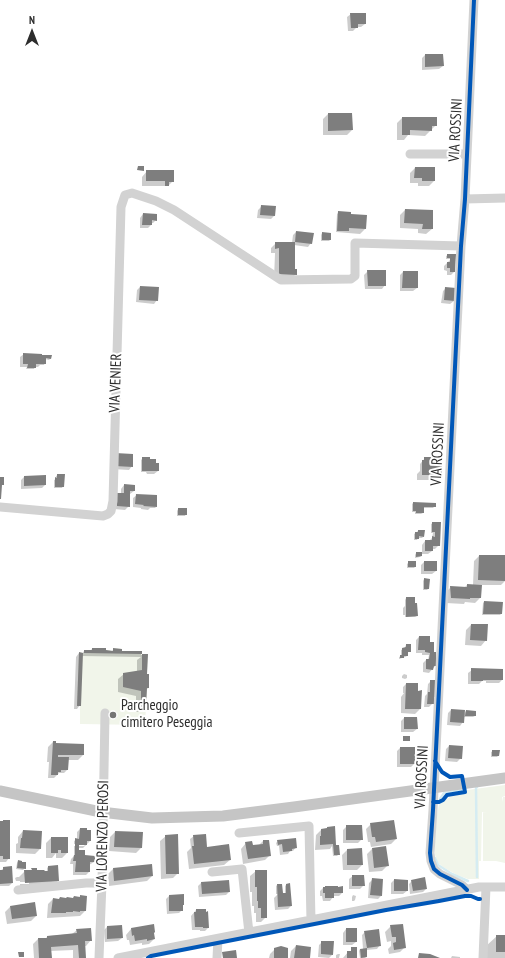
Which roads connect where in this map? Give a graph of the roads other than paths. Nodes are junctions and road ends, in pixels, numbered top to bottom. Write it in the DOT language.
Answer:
graph roads {
  1 [pos="474,0"];
  2 [pos="410,154"];
  3 [pos="468,154"];
  4 [pos="505,198"];
  5 [pos="465,199"];
  6 [pos="461,246"];
  7 [pos="0,507"];
  8 [pos="105,714"];
  9 [pos="505,778"];
  10 [pos="434,788"];
  11 [pos="0,791"];
  12 [pos="103,812"];
  13 [pos="239,833"];
  14 [pos="212,872"];
  15 [pos="102,883"];
  16 [pos="486,887"];
  17 [pos="505,887"];
  18 [pos="18,890"];
  19 [pos="467,890"];
  20 [pos="311,921"];
  21 [pos="248,933"];
  22 [pos="218,939"];
  23 [pos="148,955"];
  24 [pos="99,958"];
  25 [pos="118,958"];
  26 [pos="218,958"];
  27 [pos="483,958"];
  1 -- 3 [label="street, VIA ROSSINI"];
  2 -- 3 [label="street"];
  3 -- 5 [label="street, VIA ROSSINI"];
  4 -- 5 [label="street"];
  5 -- 6 [label="street, VIA ROSSINI"];
  6 -- 7 [label="street, VIA VENIER"];
  6 -- 10 [label="street, VIA ROSSINI"];
  8 -- 12 [label="street, VIA LORENZO PEROSI"];
  9 -- 10 [label="main road"];
  10 -- 12 [label="main road"];
  10 -- 19 [label="street, VIA ROSSINI"];
  11 -- 12 [label="main road"];
  12 -- 15 [label="street, VIA LORENZO PEROSI"];
  13 -- 20 [label="street"];
  14 -- 21 [label="street"];
  15 -- 18 [label="street"];
  15 -- 24 [label="street, VIA LORENZO PEROSI"];
  16 -- 17 [label="street"];
  16 -- 19 [label="street"];
  16 -- 27 [label="street"];
  19 -- 20 [label="street"];
  20 -- 21 [label="street"];
  21 -- 22 [label="street"];
  22 -- 23 [label="street"];
  22 -- 26 [label="street"];
  23 -- 25 [label="street"];
}
